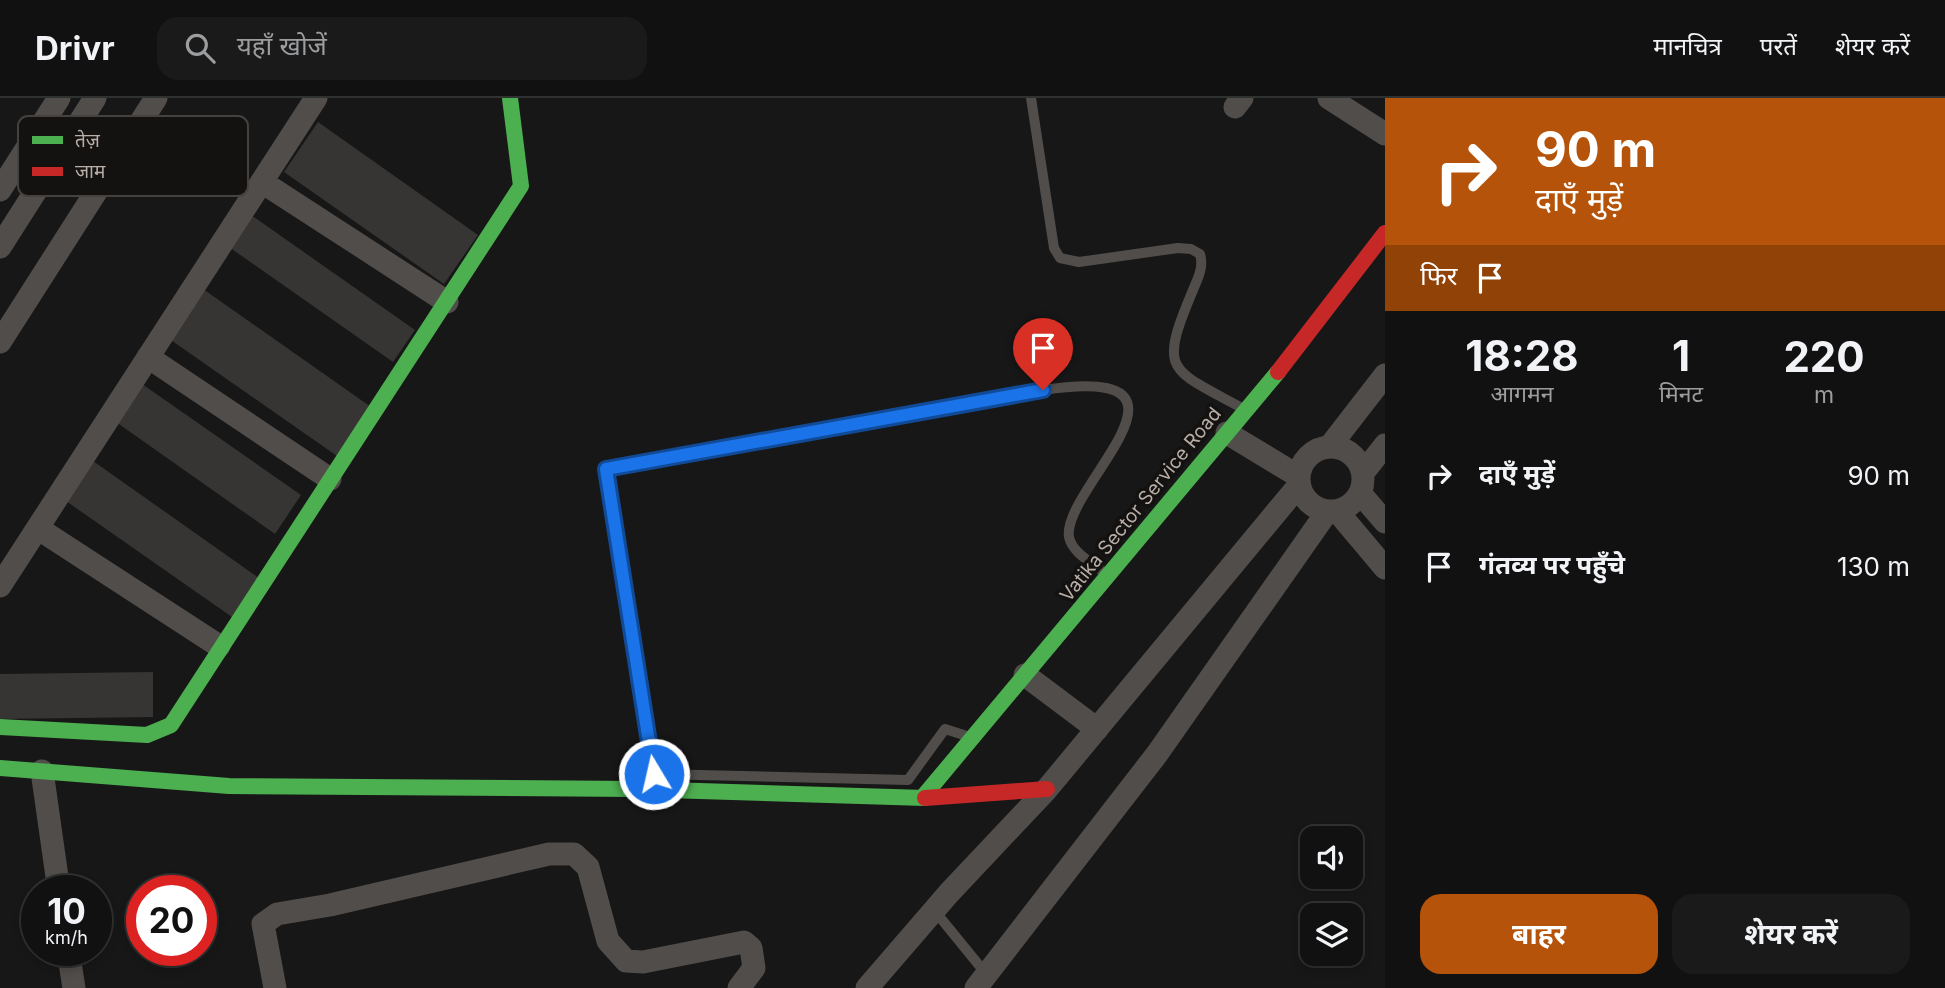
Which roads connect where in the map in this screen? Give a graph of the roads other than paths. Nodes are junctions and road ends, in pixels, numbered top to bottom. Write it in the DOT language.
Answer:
graph roads {
  1 [pos="59,98"];
  2 [pos="94,98"];
  3 [pos="156,98"];
  4 [pos="316,98"];
  5 [pos="510,98"];
  6 [pos="1031,98"];
  7 [pos="1329,98"];
  8 [pos="47,116"];
  9 [pos="82,116"];
  10 [pos="144,116"];
  11 [pos="1385,135"];
  12 [pos="18,162"];
  13 [pos="262,181"];
  14 [pos="0,190"];
  15 [pos="32,196"];
  16 [pos="93,196"];
  17 [pos="1385,233"];
  18 [pos="0,247"];
  19 [pos="447,302"];
  20 [pos="0,342"];
  21 [pos="148,357"];
  22 [pos="1385,376"];
  23 [pos="1245,409"];
  24 [pos="1227,433"];
  25 [pos="1385,445"];
  26 [pos="1330,446"];
  27 [pos="330,479"];
  28 [pos="1298,480"];
  29 [pos="1362,483"];
  30 [pos="1332,511"];
  31 [pos="1385,522"];
  32 [pos="38,528"];
  33 [pos="1385,568"];
  34 [pos="1108,576"];
  35 [pos="0,586"];
  36 [pos="219,646"];
  37 [pos="1025,675"];
  38 [pos="0,727"];
  39 [pos="1097,729"];
  40 [pos="972,738"];
  41 [pos="0,768"];
  42 [pos="43,771"];
  43 [pos="1047,789"];
  44 [pos="922,798"];
  45 [pos="57,875"];
  46 [pos="934,910"];
  47 [pos="71,966"];
  48 [pos="982,981"];
  49 [pos="74,988"];
  50 [pos="275,988"];
  51 [pos="739,988"];
  52 [pos="867,988"];
  1 -- 8 [label="street"];
  2 -- 9 [label="street"];
  3 -- 10 [label="street"];
  4 -- 13 [label="street"];
  5 -- 19 [label="street"];
  6 -- 23 [label="lane"];
  7 -- 11 [label="street"];
  12 -- 14 [label="street"];
  13 -- 19 [label="street"];
  13 -- 21 [label="street"];
  15 -- 18 [label="street"];
  16 -- 20 [label="street"];
  17 -- 23 [label="street, Vatika Sector Service Road"];
  19 -- 27 [label="street"];
  21 -- 27 [label="street"];
  21 -- 32 [label="street"];
  22 -- 26 [label="street"];
  23 -- 24 [label="street, Vatika Sector Service Road"];
  24 -- 28 [label="street"];
  24 -- 34 [label="street, Vatika Sector Service Road"];
  25 -- 29 [label="street"];
  26 -- 28 [label="street"];
  26 -- 29 [label="street"];
  27 -- 36 [label="street"];
  28 -- 30 [label="street"];
  28 -- 39 [label="street"];
  29 -- 30 [label="street"];
  29 -- 31 [label="street"];
  30 -- 33 [label="street"];
  30 -- 48 [label="street"];
  32 -- 35 [label="street"];
  32 -- 36 [label="street"];
  34 -- 37 [label="street, Vatika Sector Service Road"];
  34 -- 40 [label="lane"];
  36 -- 38 [label="street"];
  37 -- 39 [label="street"];
  37 -- 40 [label="street, Vatika Sector Service Road"];
  39 -- 43 [label="street"];
  40 -- 44 [label="street, Vatika Sector Service Road"];
  41 -- 42 [label="street"];
  42 -- 44 [label="street"];
  42 -- 45 [label="street"];
  43 -- 44 [label="street"];
  43 -- 46 [label="street"];
  46 -- 48 [label="lane"];
  46 -- 52 [label="street"];
  47 -- 49 [label="street"];
  50 -- 51 [label="street"];
}
